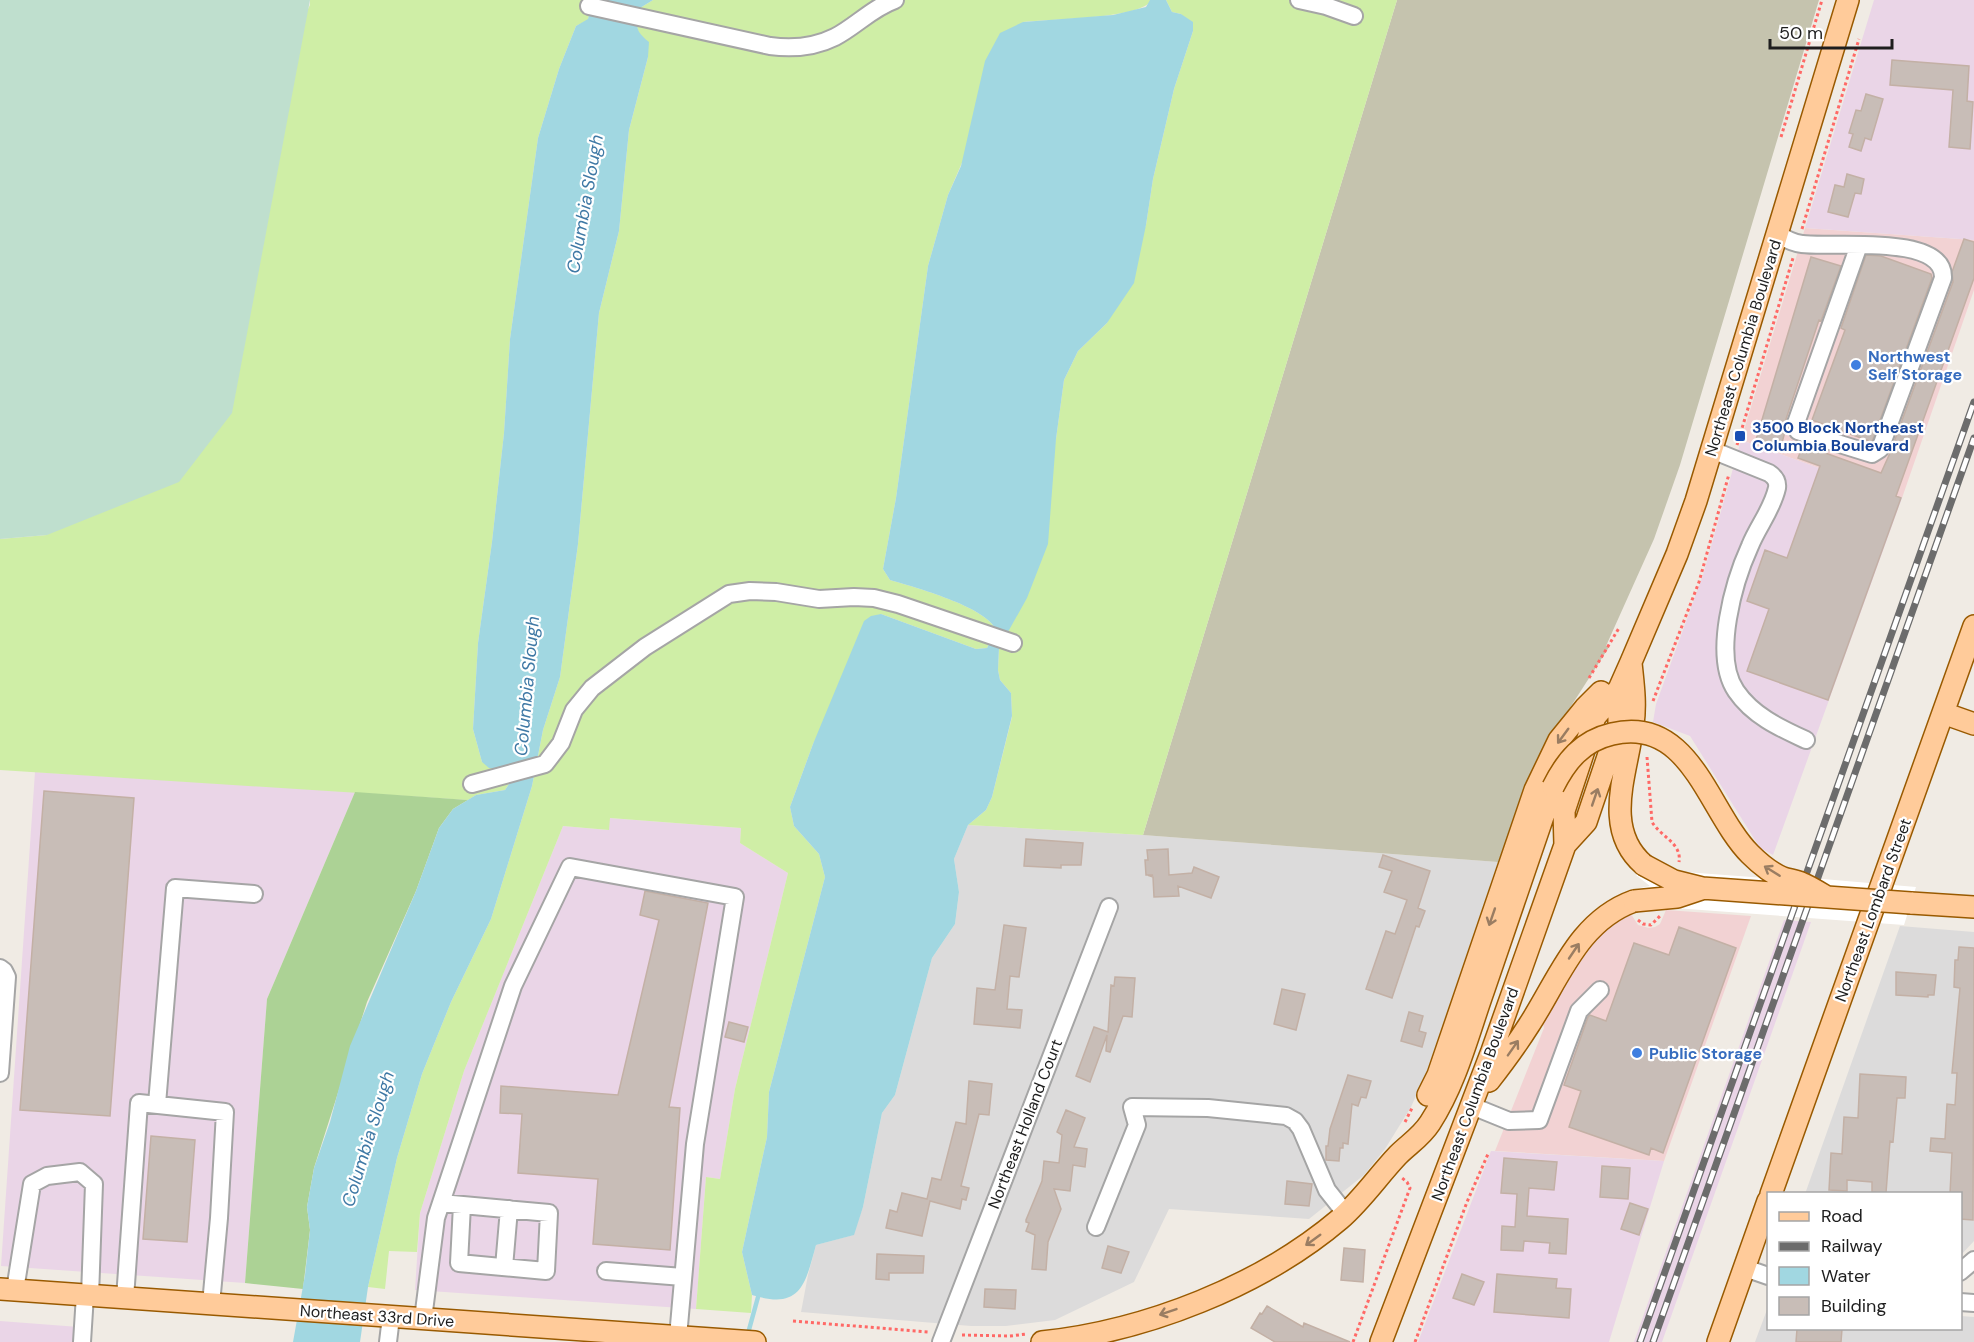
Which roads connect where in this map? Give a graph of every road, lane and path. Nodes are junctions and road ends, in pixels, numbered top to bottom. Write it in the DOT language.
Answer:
graph roads {
  1 [pos="895,0"];
  2 [pos="1299,0"];
  3 [pos="1822,0"];
  4 [pos="1848,0"];
  5 [pos="589,6"];
  6 [pos="1354,16"];
  7 [pos="1859,39"];
  8 [pos="1781,137"];
  9 [pos="1777,233"];
  10 [pos="1797,243"];
  11 [pos="1859,245"];
  12 [pos="1712,450"];
  13 [pos="1733,458"];
  14 [pos="1974,626"];
  15 [pos="1013,643"];
  16 [pos="1668,661"];
  17 [pos="1631,662"];
  18 [pos="1943,713"];
  19 [pos="1974,724"];
  20 [pos="1806,740"];
  21 [pos="1647,752"];
  22 [pos="472,784"];
  23 [pos="1678,866"];
  24 [pos="1702,888"];
  25 [pos="254,894"];
  26 [pos="1825,896"];
  27 [pos="1109,907"];
  28 [pos="1974,907"];
  29 [pos="1635,910"];
  30 [pos="1662,913"];
  31 [pos="0,968"];
  32 [pos="1600,990"];
  33 [pos="1464,1048"];
  34 [pos="0,1073"];
  35 [pos="157,1104"];
  36 [pos="1470,1111"];
  37 [pos="1488,1154"];
  38 [pos="1400,1163"];
  39 [pos="1772,1192"];
  40 [pos="441,1203"];
  41 [pos="462,1205"];
  42 [pos="1767,1207"];
  43 [pos="508,1209"];
  44 [pos="1346,1214"];
  45 [pos="1096,1227"];
  46 [pos="1974,1260"];
  47 [pos="504,1267"];
  48 [pos="1745,1268"];
  49 [pos="1962,1270"];
  50 [pos="606,1271"];
  51 [pos="1767,1276"];
  52 [pos="683,1277"];
  53 [pos="8,1290"];
  54 [pos="88,1295"];
  55 [pos="124,1298"];
  56 [pos="211,1304"];
  57 [pos="385,1316"];
  58 [pos="423,1319"];
  59 [pos="678,1337"];
  60 [pos="82,1342"];
  61 [pos="388,1342"];
  62 [pos="755,1342"];
  63 [pos="941,1342"];
  64 [pos="1042,1342"];
  65 [pos="1353,1342"];
  66 [pos="1381,1342"];
  67 [pos="1415,1342"];
  68 [pos="1718,1342"];
  1 -- 5 [label="street"];
  2 -- 6 [label="street"];
  3 -- 8 [label="path"];
  4 -- 9 [label="main road, Northeast Columbia Boulevard"];
  7 -- 10 [label="path"];
  9 -- 10 [label="street"];
  9 -- 12 [label="main road, Northeast Columbia Boulevard"];
  10 -- 11 [label="street"];
  10 -- 13 [label="path"];
  11 -- 11 [label="street"];
  12 -- 13 [label="street"];
  12 -- 17 [label="main road, Northeast Columbia Boulevard"];
  13 -- 16 [label="path"];
  13 -- 20 [label="street"];
  14 -- 18 [label="main road, Northeast Lombard Street"];
  15 -- 22 [label="street"];
  17 -- 24 [label="main road, bridge"];
  17 -- 36 [label="main road, Northeast Columbia Boulevard"];
  17 -- 38 [label="main road, one-way"];
  18 -- 19 [label="main road"];
  18 -- 39 [label="main road, Northeast Lombard Street"];
  21 -- 23 [label="path"];
  24 -- 26 [label="main road, bridge"];
  24 -- 29 [label="main road, bridge"];
  25 -- 35 [label="street"];
  26 -- 28 [label="main road, bridge"];
  26 -- 33 [label="main road, one-way, bridge"];
  27 -- 63 [label="street, Northeast Holland Court"];
  29 -- 30 [label="path"];
  36 -- 29 [label="main road, one-way"];
  31 -- 34 [label="street"];
  32 -- 36 [label="street"];
  33 -- 36 [label="main road"];
  33 -- 38 [label="main road"];
  35 -- 55 [label="street"];
  35 -- 56 [label="street"];
  36 -- 66 [label="main road, Northeast Columbia Boulevard"];
  37 -- 67 [label="path"];
  38 -- 44 [label="main road"];
  38 -- 65 [label="path"];
  40 -- 41 [label="street"];
  40 -- 52 [label="street"];
  40 -- 58 [label="street"];
  41 -- 43 [label="street"];
  41 -- 47 [label="street"];
  42 -- 48 [label="main road, Northeast Lombard Street"];
  43 -- 47 [label="street"];
  43 -- 47 [label="street"];
  44 -- 45 [label="street"];
  44 -- 64 [label="main road, one-way"];
  46 -- 49 [label="street"];
  48 -- 51 [label="street"];
  48 -- 68 [label="main road, Northeast Lombard Street"];
  50 -- 52 [label="street"];
  52 -- 59 [label="street"];
  53 -- 54 [label="main road, Northeast 33rd Drive"];
  53 -- 54 [label="street"];
  54 -- 55 [label="main road, Northeast 33rd Drive"];
  54 -- 60 [label="street"];
  55 -- 56 [label="main road, Northeast 33rd Drive"];
  56 -- 57 [label="main road, Northeast 33rd Drive"];
  57 -- 58 [label="main road, Northeast 33rd Drive"];
  57 -- 61 [label="street"];
  58 -- 59 [label="main road, Northeast 33rd Drive"];
  59 -- 62 [label="main road, Northeast 33rd Drive"];
}
